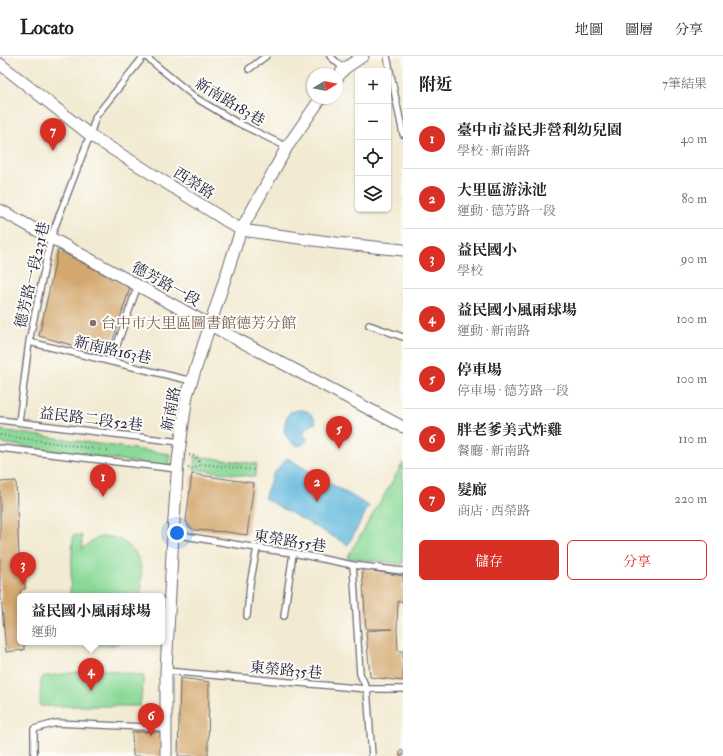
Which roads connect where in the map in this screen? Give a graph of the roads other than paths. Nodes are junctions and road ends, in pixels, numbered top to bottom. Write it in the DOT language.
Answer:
graph roads {
  1 [pos="145,56"];
  2 [pos="266,56"];
  3 [pos="330,56"];
  4 [pos="363,56"];
  5 [pos="387,56"];
  6 [pos="0,64"];
  7 [pos="344,69"];
  8 [pos="249,70"];
  9 [pos="317,104"];
  10 [pos="403,134"];
  11 [pos="90,135"];
  12 [pos="287,147"];
  13 [pos="0,210"];
  14 [pos="241,230"];
  15 [pos="51,237"];
  16 [pos="403,250"];
  17 [pos="138,285"];
  18 [pos="210,325"];
  19 [pos="369,325"];
  20 [pos="403,337"];
  21 [pos="29,342"];
  22 [pos="111,362"];
  23 [pos="192,381"];
  24 [pos="0,420"];
  25 [pos="19,422"];
  26 [pos="403,426"];
  27 [pos="180,442"];
  28 [pos="0,448"];
  29 [pos="177,469"];
  30 [pos="173,534"];
  31 [pos="257,548"];
  32 [pos="293,552"];
  33 [pos="353,564"];
  34 [pos="403,571"];
  35 [pos="247,616"];
  36 [pos="284,616"];
  37 [pos="166,671"];
  38 [pos="367,689"];
  39 [pos="403,689"];
  40 [pos="166,728"];
  41 [pos="34,756"];
  42 [pos="166,756"];
  43 [pos="372,756"];
  1 -- 11 [label="lane, 德芳路一段231巷"];
  1 -- 12 [label="lane, 新南路183巷"];
  2 -- 8 [label="lane"];
  3 -- 7 [label="lane"];
  4 -- 7 [label="street"];
  5 -- 10 [label="lane"];
  6 -- 11 [label="street, 西榮路"];
  9 -- 12 [label="street, 新南路"];
  11 -- 14 [label="street, 西榮路"];
  11 -- 15 [label="lane, 德芳路一段231巷"];
  12 -- 14 [label="street, 新南路"];
  13 -- 15 [label="street, 德芳路一段"];
  14 -- 16 [label="street, 西榮路"];
  14 -- 18 [label="street, 新南路"];
  15 -- 17 [label="street, 德芳路一段"];
  15 -- 21 [label="lane, 德芳路一段231巷"];
  17 -- 18 [label="street, 德芳路一段"];
  17 -- 22 [label="lane"];
  18 -- 23 [label="street, 新南路"];
  18 -- 26 [label="street, 德芳路一段"];
  19 -- 20 [label="lane"];
  21 -- 22 [label="lane, 新南路163巷"];
  21 -- 25 [label="lane, 德芳路一段231巷"];
  22 -- 23 [label="lane, 新南路163巷"];
  23 -- 27 [label="street, 新南路"];
  24 -- 25 [label="lane, 益民路二段52巷"];
  25 -- 27 [label="lane, 益民路二段52巷"];
  27 -- 29 [label="street, 新南路"];
  28 -- 29 [label="lane"];
  29 -- 30 [label="street, 新南路"];
  30 -- 31 [label="lane, 東榮路55巷"];
  30 -- 37 [label="street, 新南路"];
  31 -- 32 [label="lane, 東榮路55巷"];
  31 -- 35 [label="lane"];
  32 -- 33 [label="lane, 東榮路55巷"];
  32 -- 36 [label="lane"];
  33 -- 34 [label="lane, 東榮路55巷"];
  33 -- 38 [label="lane"];
  37 -- 38 [label="lane, 東榮路35巷"];
  37 -- 40 [label="street, 新南路"];
  38 -- 39 [label="lane, 東榮路35巷"];
  38 -- 43 [label="lane"];
  40 -- 41 [label="lane"];
  40 -- 42 [label="street, 新南路"];
}
